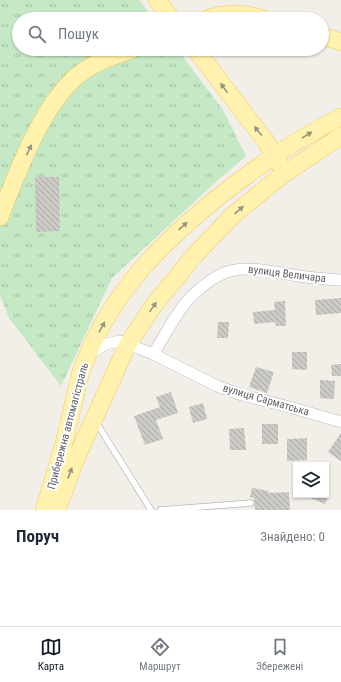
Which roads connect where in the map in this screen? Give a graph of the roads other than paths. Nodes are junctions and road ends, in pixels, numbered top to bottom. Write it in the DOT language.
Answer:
graph roads {
  1 [pos="157,0"];
  2 [pos="166,12"];
  3 [pos="329,38"];
  4 [pos="341,42"];
  5 [pos="114,56"];
  6 [pos="200,56"];
  7 [pos="341,117"];
  8 [pos="341,136"];
  9 [pos="275,155"];
  10 [pos="281,176"];
  11 [pos="0,217"];
  12 [pos="341,280"];
  13 [pos="128,344"];
  14 [pos="153,354"];
  15 [pos="87,355"];
  16 [pos="94,418"];
  17 [pos="341,422"];
  18 [pos="251,503"];
  19 [pos="234,507"];
  20 [pos="44,510"];
  21 [pos="57,510"];
  22 [pos="151,510"];
  23 [pos="160,510"];
  1 -- 2 [label="main road"];
  3 -- 4 [label="main road"];
  11 -- 5 [label="main road, one-way"];
  9 -- 6 [label="main road, one-way"];
  9 -- 7 [label="main road, Прибережна автомагістраль, one-way"];
  8 -- 10 [label="main road, Прибережна автомагістраль"];
  9 -- 10 [label="main road"];
  15 -- 9 [label="main road, Прибережна автомагістраль, one-way"];
  13 -- 10 [label="main road, Прибережна автомагістраль, one-way"];
  12 -- 14 [label="street, вулиця Величара"];
  13 -- 14 [label="street, вулиця Сарматська"];
  13 -- 15 [label="street"];
  13 -- 16 [label="main road, Прибережна автомагістраль"];
  14 -- 17 [label="street, вулиця Сарматська"];
  15 -- 20 [label="main road, Прибережна автомагістраль"];
  21 -- 16 [label="main road, Прибережна автомагістраль, one-way"];
  16 -- 22 [label="lane"];
  18 -- 19 [label="lane"];
  19 -- 23 [label="lane"];
}
